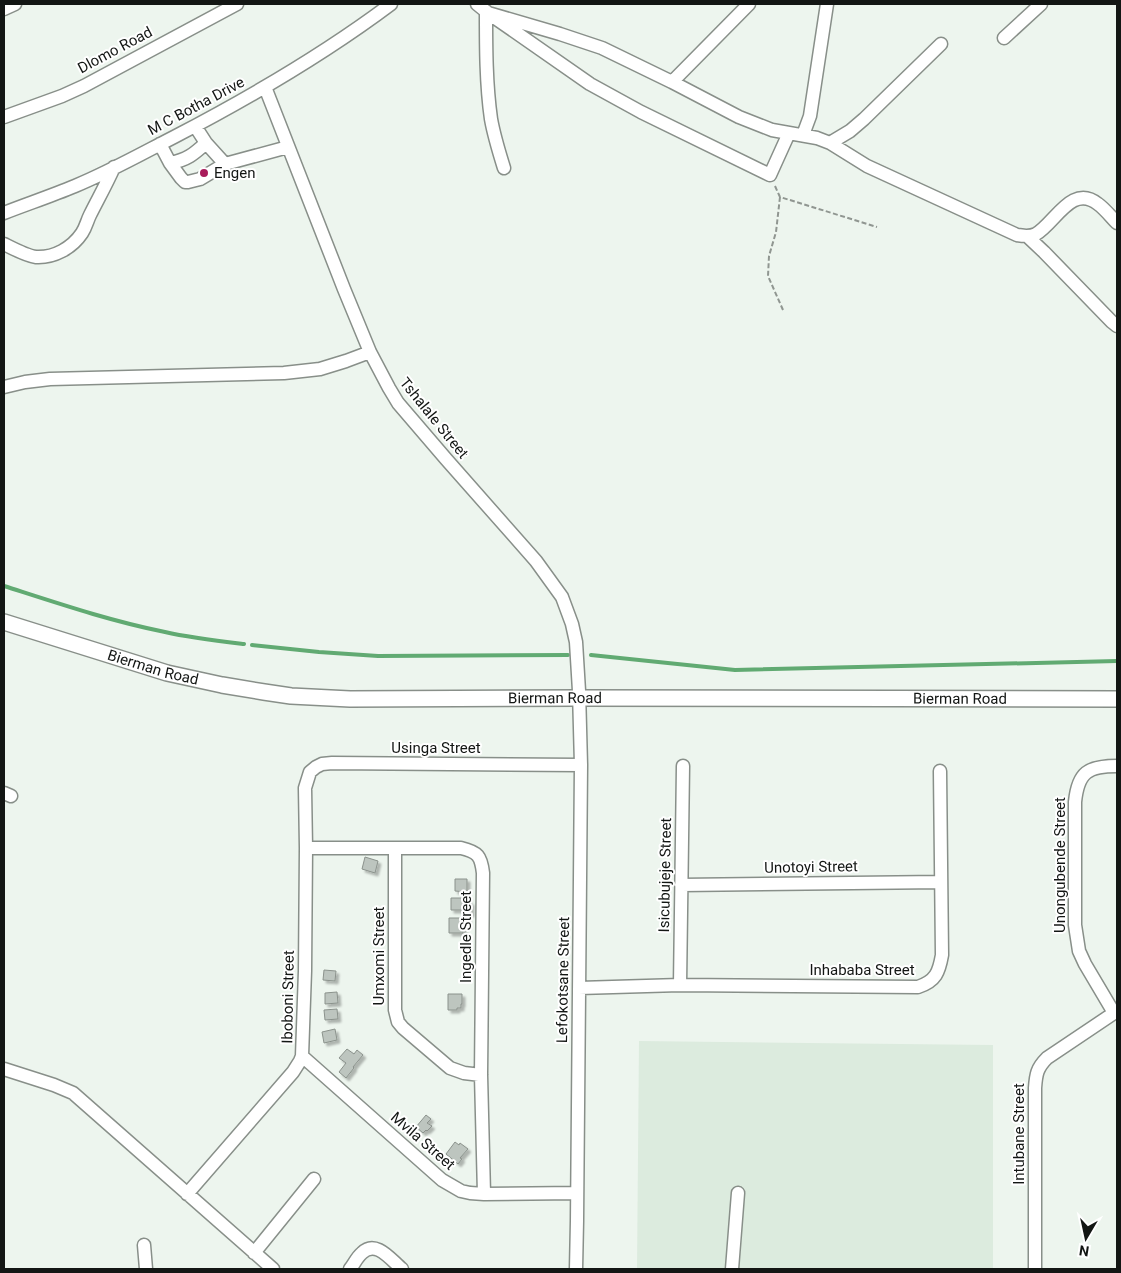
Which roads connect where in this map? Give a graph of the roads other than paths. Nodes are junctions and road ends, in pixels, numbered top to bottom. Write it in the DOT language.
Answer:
graph roads {
  1 [pos="15,4"];
  2 [pos="237,4"];
  3 [pos="391,4"];
  4 [pos="748,4"];
  5 [pos="827,4"];
  6 [pos="1040,4"];
  7 [pos="4,8"];
  8 [pos="484,9"];
  9 [pos="1004,38"];
  10 [pos="941,44"];
  11 [pos="672,82"];
  12 [pos="265,87"];
  13 [pos="4,117"];
  14 [pos="195,126"];
  15 [pos="789,133"];
  16 [pos="803,135"];
  17 [pos="206,143"];
  18 [pos="160,144"];
  19 [pos="830,144"];
  20 [pos="288,147"];
  21 [pos="170,163"];
  22 [pos="226,164"];
  23 [pos="114,167"];
  24 [pos="504,168"];
  25 [pos="4,213"];
  26 [pos="1117,223"];
  27 [pos="1027,236"];
  28 [pos="4,244"];
  29 [pos="1117,326"];
  30 [pos="370,352"];
  31 [pos="4,387"];
  32 [pos="4,616"];
  33 [pos="4,622"];
  34 [pos="1117,692"];
  35 [pos="579,694"];
  36 [pos="1117,699"];
  37 [pos="581,765"];
  38 [pos="683,766"];
  39 [pos="1117,766"];
  40 [pos="940,771"];
  41 [pos="305,788"];
  42 [pos="306,848"];
  43 [pos="395,848"];
  44 [pos="941,882"];
  45 [pos="681,885"];
  46 [pos="680,985"];
  47 [pos="579,988"];
  48 [pos="1116,1012"];
  49 [pos="302,1056"];
  50 [pos="4,1069"];
  51 [pos="481,1075"];
  52 [pos="314,1179"];
  53 [pos="738,1192"];
  54 [pos="577,1193"];
  55 [pos="187,1194"];
  56 [pos="484,1194"];
  57 [pos="144,1245"];
  58 [pos="254,1253"];
  59 [pos="146,1269"];
  60 [pos="273,1269"];
  61 [pos="350,1269"];
  62 [pos="402,1269"];
  63 [pos="576,1269"];
  64 [pos="732,1269"];
  65 [pos="1035,1269"];
  1 -- 7 [label="street"];
  2 -- 13 [label="street, Dlomo Road"];
  3 -- 12 [label="street, M C Botha Drive"];
  4 -- 11 [label="street"];
  5 -- 16 [label="street"];
  6 -- 9 [label="street"];
  8 -- 11 [label="street"];
  8 -- 15 [label="street"];
  8 -- 24 [label="street"];
  10 -- 19 [label="street"];
  11 -- 15 [label="street"];
  12 -- 14 [label="street, M C Botha Drive"];
  12 -- 20 [label="street, Tshalale Street"];
  14 -- 17 [label="street"];
  14 -- 18 [label="street, M C Botha Drive"];
  15 -- 16 [label="street"];
  16 -- 19 [label="street"];
  17 -- 21 [label="street"];
  17 -- 22 [label="street"];
  18 -- 21 [label="street"];
  18 -- 23 [label="street, M C Botha Drive"];
  19 -- 27 [label="street"];
  20 -- 22 [label="street"];
  20 -- 30 [label="street, Tshalale Street"];
  21 -- 22 [label="street"];
  23 -- 25 [label="street, M C Botha Drive"];
  23 -- 28 [label="street"];
  26 -- 27 [label="street"];
  27 -- 29 [label="street"];
  30 -- 31 [label="street"];
  30 -- 35 [label="street, Tshalale Street"];
  32 -- 35 [label="main road, Bierman Road"];
  33 -- 35 [label="main road, Bierman Road"];
  34 -- 35 [label="main road, Bierman Road"];
  35 -- 36 [label="main road, Bierman Road"];
  35 -- 37 [label="street, Lefokotsane Street"];
  37 -- 41 [label="street, Usinga Street"];
  37 -- 47 [label="street, Lefokotsane Street"];
  38 -- 45 [label="street, Isicubujeje Street"];
  39 -- 48 [label="street, Unongubende Street"];
  40 -- 44 [label="street, Inhababa Street"];
  41 -- 42 [label="street, Iboboni Street"];
  42 -- 43 [label="street, Ingedle Street"];
  42 -- 49 [label="street, Iboboni Street"];
  43 -- 51 [label="street, Umxomi Street"];
  43 -- 51 [label="street, Ingedle Street"];
  44 -- 45 [label="street, Unotoyi Street"];
  44 -- 46 [label="street, Inhababa Street"];
  45 -- 46 [label="street, Isicubujeje Street"];
  46 -- 47 [label="street, Inhababa Street"];
  47 -- 54 [label="street, Lefokotsane Street"];
  48 -- 65 [label="street, Intubane Street"];
  49 -- 55 [label="street, Iboboni Street"];
  49 -- 56 [label="street, Mvila Street"];
  50 -- 55 [label="street"];
  51 -- 56 [label="street, Ingedle Street"];
  52 -- 58 [label="street"];
  53 -- 64 [label="street"];
  54 -- 56 [label="street, Mvila Street"];
  54 -- 63 [label="street, Lefokotsane Street"];
  55 -- 58 [label="street"];
  57 -- 59 [label="street"];
  58 -- 60 [label="street"];
  61 -- 62 [label="street"];
}
